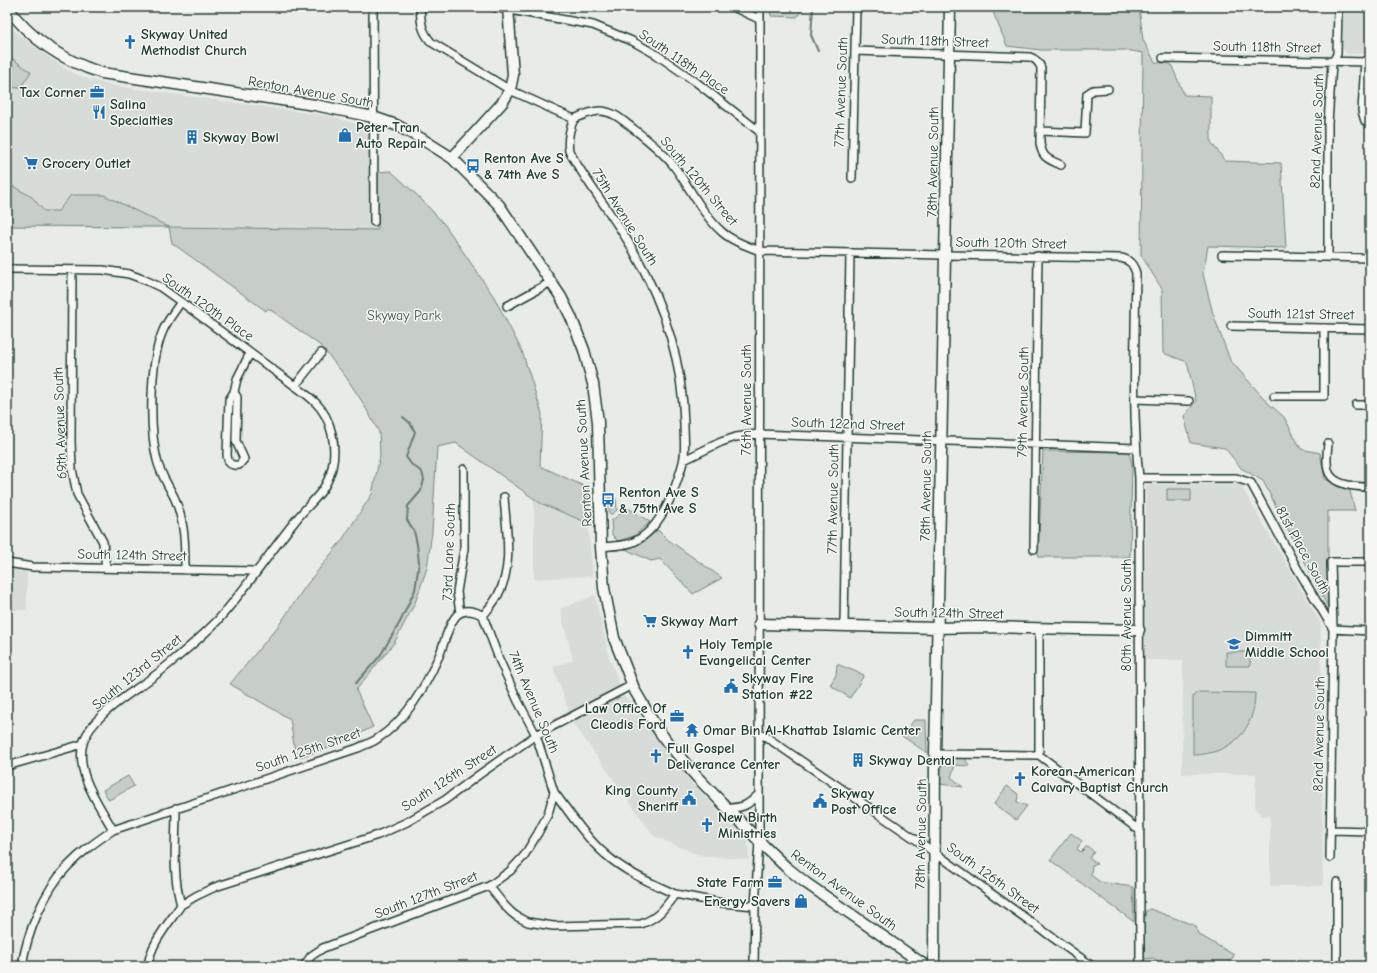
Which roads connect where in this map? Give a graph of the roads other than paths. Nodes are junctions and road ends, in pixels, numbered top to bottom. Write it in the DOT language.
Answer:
graph roads {
  1 [pos="373,7"];
  2 [pos="420,7"];
  3 [pos="493,7"];
  4 [pos="733,7"];
  5 [pos="760,7"];
  6 [pos="856,7"];
  7 [pos="950,7"];
  8 [pos="1338,7"];
  9 [pos="508,8"];
  10 [pos="8,9"];
  11 [pos="759,19"];
  12 [pos="855,51"];
  13 [pos="949,55"];
  14 [pos="1163,58"];
  15 [pos="1332,61"];
  16 [pos="1367,62"];
  17 [pos="1108,89"];
  18 [pos="510,90"];
  19 [pos="372,117"];
  20 [pos="574,119"];
  21 [pos="1368,124"];
  22 [pos="1040,131"];
  23 [pos="760,132"];
  24 [pos="452,158"];
  25 [pos="1061,165"];
  26 [pos="852,178"];
  27 [pos="374,222"];
  28 [pos="760,251"];
  29 [pos="850,253"];
  30 [pos="944,255"];
  31 [pos="1222,255"];
  32 [pos="1038,256"];
  33 [pos="1328,257"];
  34 [pos="1370,258"];
  35 [pos="1133,265"];
  36 [pos="7,269"];
  37 [pos="72,270"];
  38 [pos="551,282"];
  39 [pos="181,302"];
  40 [pos="507,306"];
  41 [pos="1231,326"];
  42 [pos="1324,328"];
  43 [pos="1370,329"];
  44 [pos="250,353"];
  45 [pos="321,353"];
  46 [pos="295,386"];
  47 [pos="234,392"];
  48 [pos="1274,396"];
  49 [pos="1135,399"];
  50 [pos="1190,401"];
  51 [pos="1356,405"];
  52 [pos="1370,405"];
  53 [pos="758,434"];
  54 [pos="847,437"];
  55 [pos="941,440"];
  56 [pos="1036,444"];
  57 [pos="1328,444"];
  58 [pos="1136,448"];
  59 [pos="684,460"];
  60 [pos="464,469"];
  61 [pos="1139,478"];
  62 [pos="1370,488"];
  63 [pos="504,497"];
  64 [pos="601,547"];
  65 [pos="1034,549"];
  66 [pos="1370,562"];
  67 [pos="7,563"];
  68 [pos="106,568"];
  69 [pos="185,570"];
  70 [pos="256,571"];
  71 [pos="460,613"];
  72 [pos="483,616"];
  73 [pos="759,624"];
  74 [pos="844,625"];
  75 [pos="938,628"];
  76 [pos="1039,628"];
  77 [pos="1333,629"];
  78 [pos="1139,630"];
  79 [pos="1370,631"];
  80 [pos="632,685"];
  81 [pos="759,732"];
  82 [pos="536,735"];
  83 [pos="83,744"];
  84 [pos="936,754"];
  85 [pos="1039,755"];
  86 [pos="7,766"];
  87 [pos="554,792"];
  88 [pos="759,794"];
  89 [pos="176,808"];
  90 [pos="728,808"];
  91 [pos="113,830"];
  92 [pos="1140,830"];
  93 [pos="1331,830"];
  94 [pos="1370,831"];
  95 [pos="759,841"];
  96 [pos="934,852"];
  97 [pos="1330,858"];
  98 [pos="1337,882"];
  99 [pos="489,886"];
  100 [pos="675,894"];
  101 [pos="181,905"];
  102 [pos="755,906"];
  103 [pos="22,966"];
  104 [pos="148,966"];
  105 [pos="304,966"];
  106 [pos="754,966"];
  107 [pos="926,966"];
  108 [pos="934,966"];
  109 [pos="1092,966"];
  110 [pos="1140,966"];
  111 [pos="1337,966"];
  1 -- 19 [label="street"];
  2 -- 18 [label="street"];
  3 -- 9 [label="street, South 118th Place"];
  4 -- 11 [label="street"];
  5 -- 11 [label="street, 76th Avenue South"];
  6 -- 12 [label="street, 77th Avenue South"];
  7 -- 13 [label="street, 78th Avenue South"];
  8 -- 15 [label="street, 82nd Avenue South"];
  9 -- 18 [label="street"];
  9 -- 23 [label="street, South 118th Place"];
  10 -- 19 [label="street, Renton Avenue South"];
  11 -- 23 [label="street, 76th Avenue South"];
  12 -- 13 [label="street, South 118th Street"];
  12 -- 26 [label="street, 77th Avenue South"];
  13 -- 22 [label="street, South 118th Street"];
  13 -- 30 [label="street, 78th Avenue South"];
  14 -- 15 [label="street, South 118th Street"];
  15 -- 16 [label="street, South 118th Street"];
  15 -- 33 [label="street, 82nd Avenue South"];
  16 -- 21 [label="street"];
  17 -- 22 [label="street"];
  18 -- 20 [label="street"];
  18 -- 24 [label="street"];
  19 -- 24 [label="street, Renton Avenue South"];
  19 -- 27 [label="street"];
  20 -- 28 [label="street, South 120th Street"];
  20 -- 59 [label="street, 75th Avenue South"];
  22 -- 25 [label="street"];
  23 -- 28 [label="street, 76th Avenue South"];
  24 -- 38 [label="street, Renton Avenue South"];
  28 -- 29 [label="street, South 120th Street"];
  28 -- 53 [label="street, 76th Avenue South"];
  29 -- 30 [label="street, South 120th Street"];
  29 -- 54 [label="street, 77th Avenue South"];
  30 -- 32 [label="street, South 120th Street"];
  30 -- 55 [label="street, 78th Avenue South"];
  31 -- 33 [label="street"];
  32 -- 35 [label="street, South 120th Street"];
  32 -- 56 [label="street, 79th Avenue South"];
  33 -- 34 [label="street"];
  35 -- 49 [label="street, 80th Avenue South"];
  36 -- 37 [label="street, South 120th Place"];
  37 -- 39 [label="street, South 120th Place"];
  37 -- 68 [label="street, 69th Avenue South"];
  38 -- 40 [label="street"];
  38 -- 64 [label="street, Renton Avenue South"];
  39 -- 44 [label="street, South 120th Place"];
  39 -- 69 [label="street"];
  41 -- 42 [label="street, South 121st Street"];
  42 -- 43 [label="street, South 121st Street"];
  42 -- 48 [label="street"];
  44 -- 46 [label="street, South 120th Place"];
  44 -- 47 [label="street"];
  45 -- 46 [label="street"];
  46 -- 70 [label="street, South 120th Place"];
  47 -- 47 [label="street"];
  49 -- 50 [label="street"];
  49 -- 58 [label="street, 80th Avenue South"];
  51 -- 52 [label="street"];
  53 -- 54 [label="street, South 122nd Street"];
  53 -- 59 [label="street, South 122nd Street"];
  53 -- 73 [label="street, 76th Avenue South"];
  54 -- 55 [label="street, South 122nd Street"];
  54 -- 74 [label="street, 77th Avenue South"];
  55 -- 56 [label="street, South 122nd Street"];
  55 -- 75 [label="street, 78th Avenue South"];
  56 -- 58 [label="street, South 122nd Street"];
  56 -- 65 [label="street, 79th Avenue South"];
  57 -- 62 [label="street"];
  58 -- 61 [label="street, 80th Avenue South"];
  59 -- 64 [label="street, 75th Avenue South"];
  60 -- 71 [label="street, 73rd Lane South"];
  61 -- 77 [label="street, 81st Place South"];
  61 -- 78 [label="street, 80th Avenue South"];
  63 -- 72 [label="street"];
  64 -- 80 [label="street, Renton Avenue South"];
  66 -- 77 [label="street, 82nd Avenue South"];
  67 -- 68 [label="street, South 124th Street"];
  68 -- 69 [label="street, South 124th Street"];
  69 -- 70 [label="street, South 124th Street"];
  70 -- 83 [label="street, South 123rd Street"];
  71 -- 72 [label="street"];
  71 -- 89 [label="street, South 125th Street"];
  72 -- 82 [label="street, 74th Avenue South"];
  73 -- 74 [label="street, South 124th Street"];
  73 -- 81 [label="street, 76th Avenue South"];
  74 -- 75 [label="street, South 124th Street"];
  75 -- 76 [label="street, South 124th Street"];
  75 -- 84 [label="street, 78th Avenue South"];
  76 -- 78 [label="street, South 124th Street"];
  76 -- 85 [label="street"];
  77 -- 79 [label="street"];
  77 -- 93 [label="street, 82nd Avenue South"];
  78 -- 92 [label="street, 80th Avenue South"];
  80 -- 82 [label="street, South 126th Street"];
  80 -- 90 [label="street, Renton Avenue South"];
  81 -- 88 [label="street, 76th Avenue South"];
  81 -- 96 [label="street, South 126th Street"];
  82 -- 87 [label="street, 74th Avenue South"];
  82 -- 101 [label="street, South 126th Street"];
  83 -- 86 [label="street"];
  83 -- 91 [label="street, South 123rd Street"];
  84 -- 85 [label="street"];
  84 -- 96 [label="street, 78th Avenue South"];
  85 -- 92 [label="street"];
  87 -- 99 [label="street"];
  87 -- 100 [label="street"];
  88 -- 90 [label="street"];
  88 -- 95 [label="street, 76th Avenue South"];
  89 -- 91 [label="street, South 125th Street"];
  89 -- 101 [label="street"];
  90 -- 95 [label="street, Renton Avenue South"];
  91 -- 103 [label="street"];
  92 -- 110 [label="street, 80th Avenue South"];
  93 -- 94 [label="street"];
  93 -- 97 [label="street, 82nd Avenue South"];
  95 -- 102 [label="street, 76th Avenue South"];
  95 -- 107 [label="street, Renton Avenue South"];
  96 -- 108 [label="street, 78th Avenue South"];
  96 -- 109 [label="street, South 126th Street"];
  98 -- 111 [label="street"];
  99 -- 100 [label="street, South 127th Street"];
  99 -- 105 [label="street, South 127th Street"];
  100 -- 102 [label="street"];
  101 -- 104 [label="street"];
  102 -- 106 [label="street, 76th Avenue South"];
}
